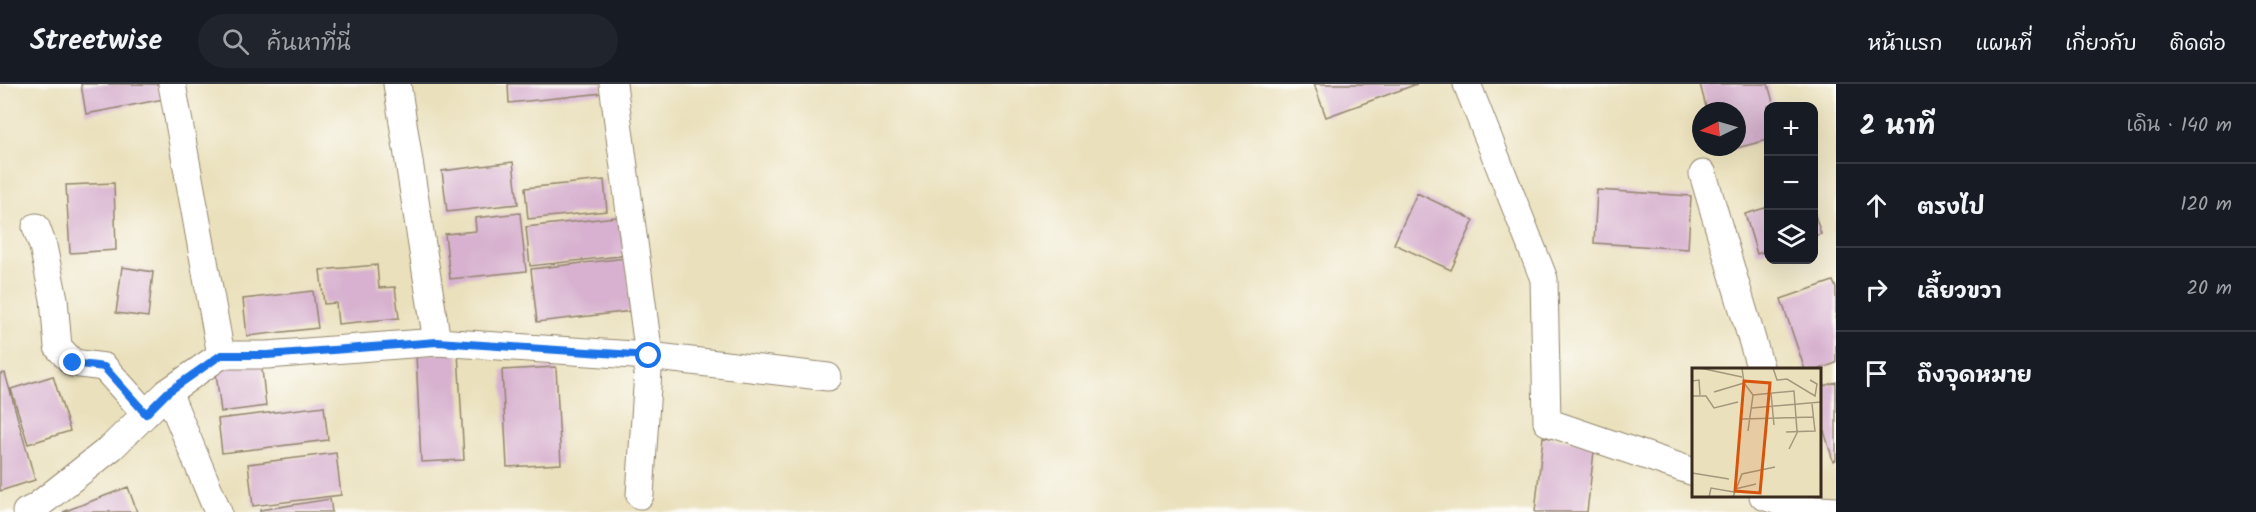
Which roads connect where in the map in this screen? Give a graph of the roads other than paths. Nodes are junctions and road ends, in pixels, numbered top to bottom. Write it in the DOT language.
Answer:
graph roads {
  1 [pos="172,84"];
  2 [pos="397,84"];
  3 [pos="613,84"];
  4 [pos="1467,84"];
  5 [pos="1702,174"];
  6 [pos="36,227"];
  7 [pos="437,342"];
  8 [pos="221,355"];
  9 [pos="649,356"];
  10 [pos="1761,368"];
  11 [pos="828,377"];
  12 [pos="168,392"];
  13 [pos="146,414"];
  14 [pos="1692,471"];
  15 [pos="640,495"];
  16 [pos="1774,497"];
  17 [pos="1800,502"];
  18 [pos="34,510"];
  19 [pos="1836,511"];
  20 [pos="218,512"];
  1 -- 8 [label="street"];
  2 -- 7 [label="street"];
  3 -- 9 [label="street"];
  4 -- 14 [label="street"];
  5 -- 10 [label="street"];
  6 -- 13 [label="street"];
  7 -- 8 [label="street"];
  7 -- 9 [label="street"];
  8 -- 12 [label="street"];
  9 -- 11 [label="street"];
  9 -- 15 [label="street"];
  12 -- 13 [label="street"];
  12 -- 20 [label="street"];
  13 -- 18 [label="street"];
  16 -- 17 [label="street"];
  17 -- 19 [label="street"];
}
